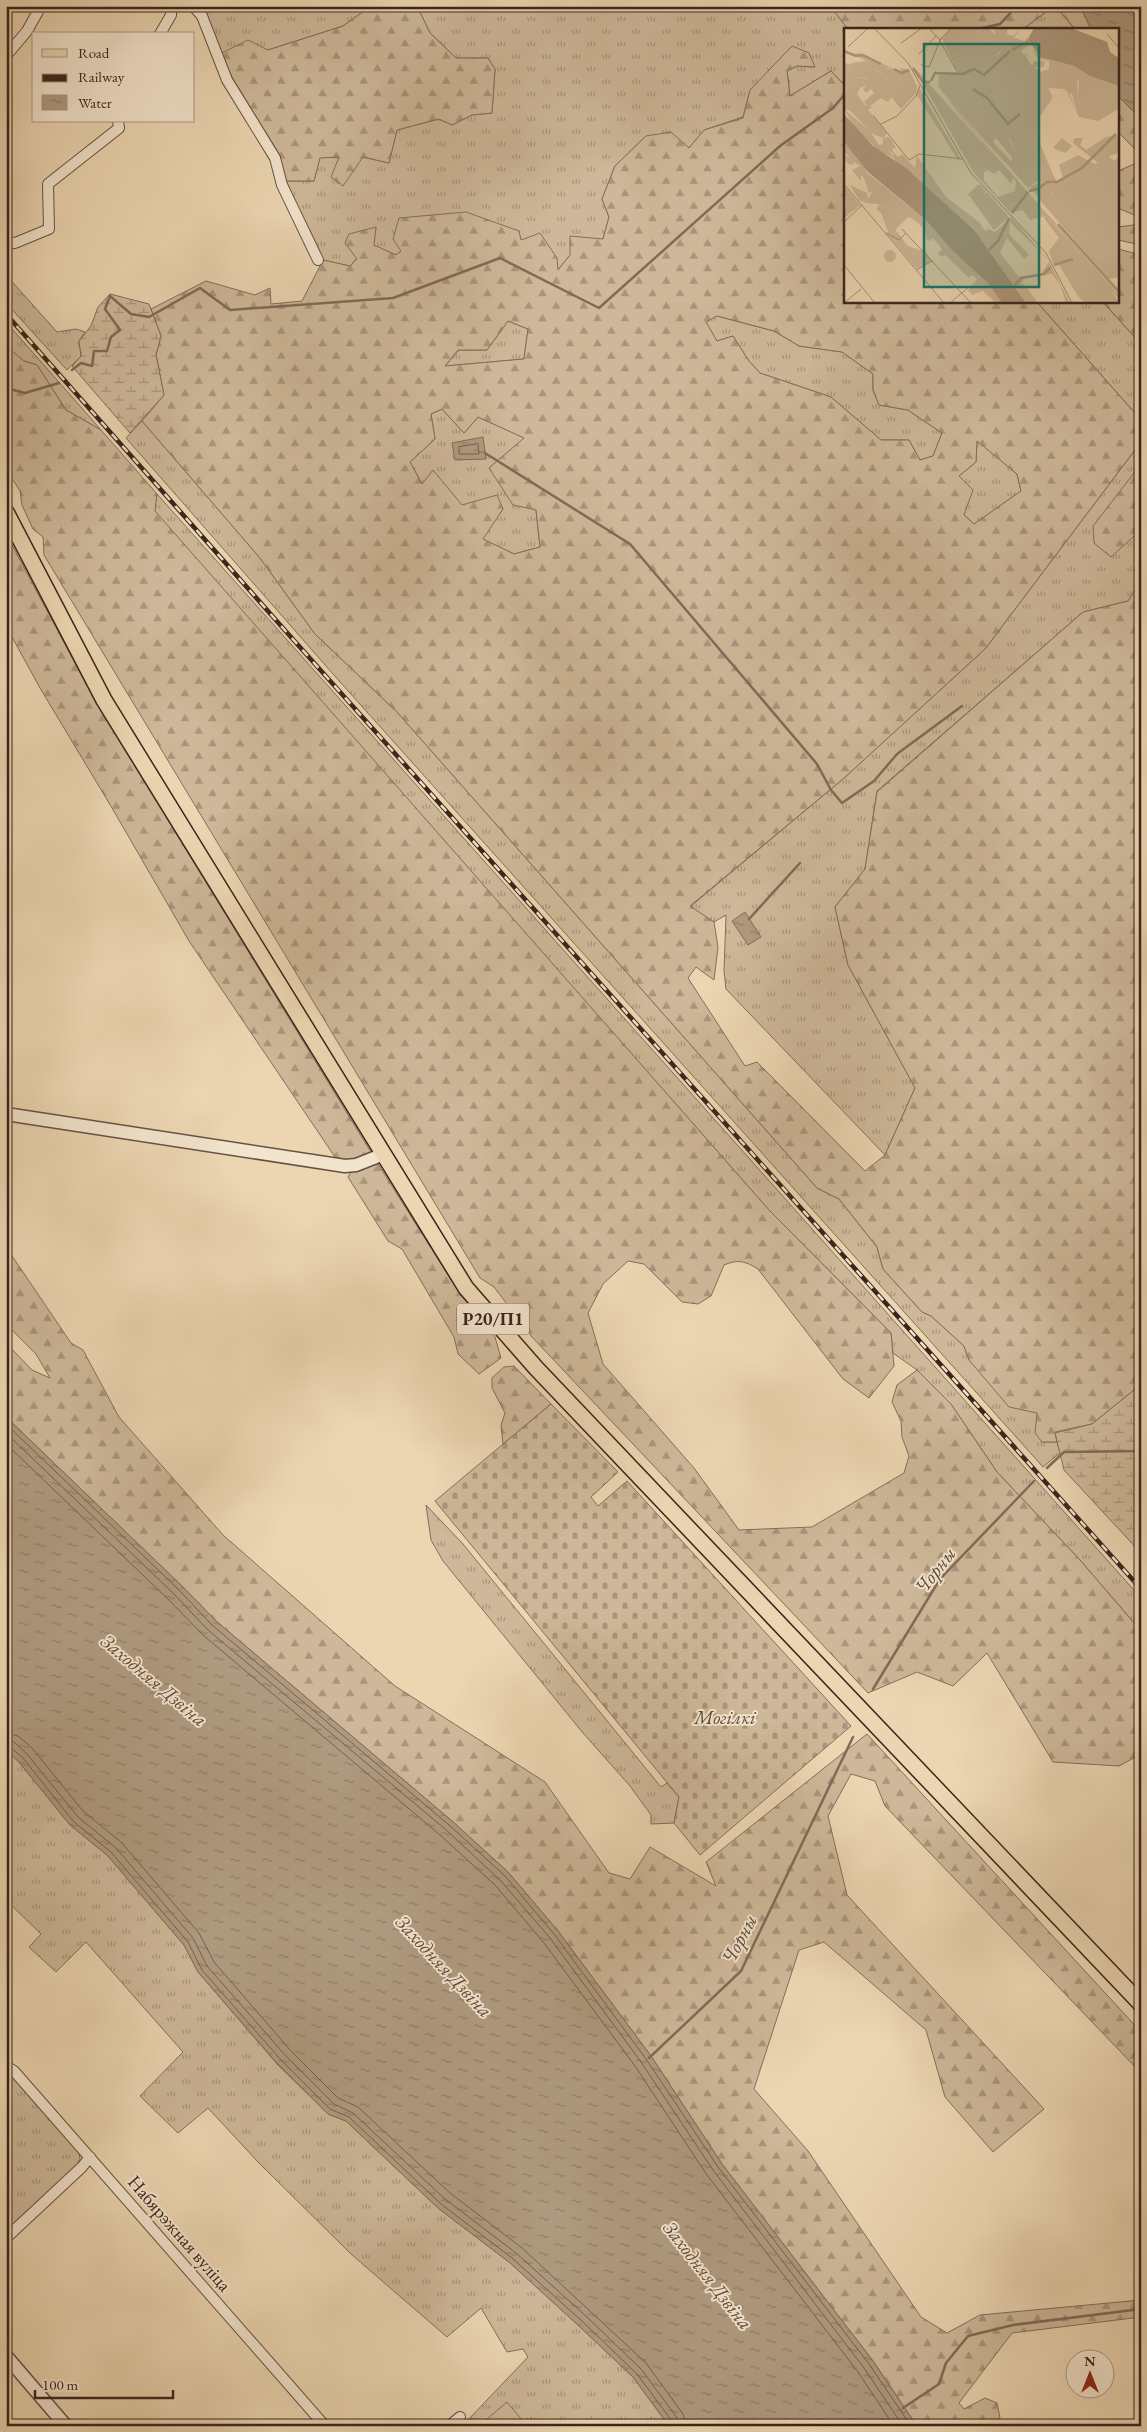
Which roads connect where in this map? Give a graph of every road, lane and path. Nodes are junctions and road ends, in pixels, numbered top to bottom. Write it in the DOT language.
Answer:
graph roads {
  1 [pos="41,6"];
  2 [pos="171,6"];
  3 [pos="193,6"];
  4 [pos="161,32"];
  5 [pos="6,56"];
  6 [pos="118,122"];
  7 [pos="6,242"];
  8 [pos="318,260"];
  9 [pos="6,512"];
  10 [pos="6,1114"];
  11 [pos="384,1154"];
  12 [pos="1141,2004"];
  13 [pos="6,2066"];
  14 [pos="90,2157"];
  15 [pos="6,2238"];
  16 [pos="6,2356"];
  17 [pos="460,2417"];
  18 [pos="66,2426"];
  19 [pos="325,2426"];
  20 [pos="449,2426"];
  1 -- 5 [label="street"];
  2 -- 4 [label="street"];
  3 -- 8 [label="street"];
  6 -- 7 [label="street"];
  9 -- 11 [label="main road, Р20/П1"];
  10 -- 11 [label="street"];
  11 -- 12 [label="main road, Р20/П1"];
  13 -- 14 [label="street, Набярэжная вуліца"];
  14 -- 15 [label="street"];
  14 -- 19 [label="street, Набярэжная вуліца"];
  16 -- 18 [label="street"];
  17 -- 20 [label="street"];
}
